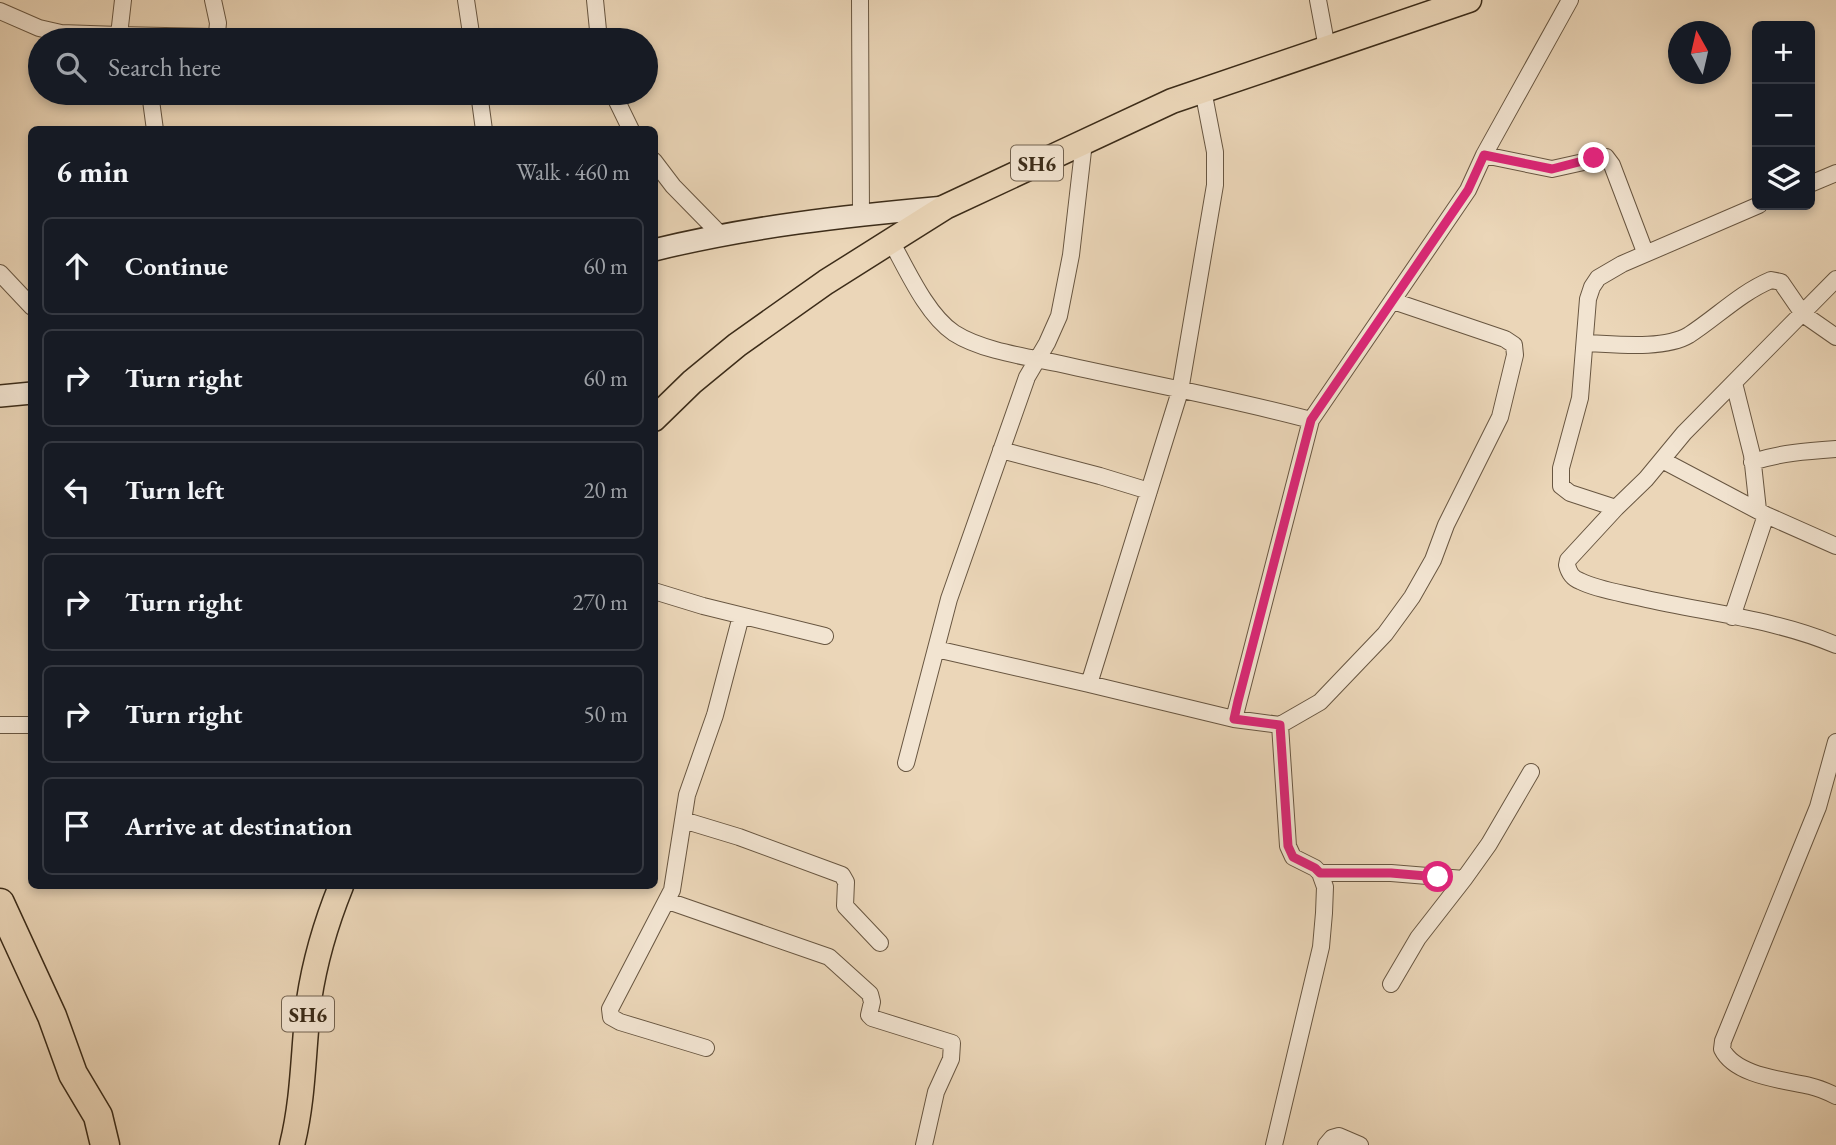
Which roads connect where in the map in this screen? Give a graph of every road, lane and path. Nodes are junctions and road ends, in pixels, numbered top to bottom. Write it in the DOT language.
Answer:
graph roads {
  1 [pos="122,0"];
  2 [pos="213,0"];
  3 [pos="467,0"];
  4 [pos="595,0"];
  5 [pos="860,0"];
  6 [pos="1318,0"];
  7 [pos="1469,0"];
  8 [pos="1570,0"];
  9 [pos="0,11"];
  10 [pos="39,28"];
  11 [pos="120,28"];
  12 [pos="218,28"];
  13 [pos="470,28"];
  14 [pos="598,28"];
  15 [pos="1327,48"];
  16 [pos="1203,90"];
  17 [pos="152,105"];
  18 [pos="481,105"];
  19 [pos="618,105"];
  20 [pos="624,122"];
  21 [pos="154,126"];
  22 [pos="483,126"];
  23 [pos="1084,142"];
  24 [pos="1484,155"];
  25 [pos="658,166"];
  26 [pos="1836,173"];
  27 [pos="1815,182"];
  28 [pos="945,207"];
  29 [pos="1752,208"];
  30 [pos="861,215"];
  31 [pos="720,234"];
  32 [pos="891,241"];
  33 [pos="658,249"];
  34 [pos="1645,253"];
  35 [pos="0,273"];
  36 [pos="1836,279"];
  37 [pos="1393,301"];
  38 [pos="28,303"];
  39 [pos="1803,314"];
  40 [pos="1836,337"];
  41 [pos="1586,343"];
  42 [pos="1037,359"];
  43 [pos="1734,383"];
  44 [pos="28,390"];
  45 [pos="1180,391"];
  46 [pos="0,396"];
  47 [pos="658,408"];
  48 [pos="1311,420"];
  49 [pos="1836,449"];
  50 [pos="1001,450"];
  51 [pos="1662,460"];
  52 [pos="1752,463"];
  53 [pos="1149,491"];
  54 [pos="1616,508"];
  55 [pos="1762,512"];
  56 [pos="1836,546"];
  57 [pos="658,592"];
  58 [pos="741,616"];
  59 [pos="1732,617"];
  60 [pos="825,636"];
  61 [pos="1836,645"];
  62 [pos="936,649"];
  63 [pos="1089,684"];
  64 [pos="1234,719"];
  65 [pos="0,725"];
  66 [pos="28,725"];
  67 [pos="1280,725"];
  68 [pos="1836,742"];
  69 [pos="906,763"];
  70 [pos="1531,772"];
  71 [pos="1820,799"];
  72 [pos="1836,805"];
  73 [pos="683,820"];
  74 [pos="1320,873"];
  75 [pos="1464,879"];
  76 [pos="340,889"];
  77 [pos="668,901"];
  78 [pos="0,903"];
  79 [pos="880,943"];
  80 [pos="1391,984"];
  81 [pos="706,1048"];
  82 [pos="73,1074"];
  83 [pos="1836,1096"];
  84 [pos="87,1145"];
  85 [pos="105,1145"];
  86 [pos="292,1145"];
  87 [pos="924,1145"];
  88 [pos="1274,1145"];
  89 [pos="1326,1145"];
  90 [pos="1360,1145"];
  1 -- 11 [label="street"];
  2 -- 12 [label="street"];
  3 -- 13 [label="street"];
  4 -- 14 [label="street"];
  5 -- 30 [label="street"];
  6 -- 15 [label="street"];
  7 -- 15 [label="main road, SH6"];
  8 -- 24 [label="street"];
  9 -- 10 [label="street"];
  15 -- 16 [label="main road, SH6"];
  16 -- 23 [label="main road, SH6"];
  16 -- 45 [label="street"];
  17 -- 21 [label="street"];
  18 -- 22 [label="street"];
  19 -- 20 [label="street"];
  23 -- 28 [label="main road, SH6"];
  23 -- 42 [label="street"];
  24 -- 34 [label="street"];
  24 -- 37 [label="street"];
  25 -- 31 [label="street"];
  26 -- 27 [label="street"];
  28 -- 30 [label="main road"];
  28 -- 32 [label="main road, SH6"];
  29 -- 34 [label="street"];
  30 -- 31 [label="main road"];
  31 -- 33 [label="main road"];
  32 -- 42 [label="street"];
  32 -- 47 [label="main road, SH6"];
  34 -- 41 [label="street"];
  35 -- 38 [label="street"];
  36 -- 39 [label="street"];
  37 -- 48 [label="street"];
  37 -- 67 [label="street"];
  39 -- 40 [label="street"];
  39 -- 41 [label="street"];
  39 -- 43 [label="street"];
  41 -- 54 [label="street"];
  42 -- 45 [label="street"];
  42 -- 50 [label="street"];
  43 -- 51 [label="street"];
  43 -- 52 [label="street"];
  44 -- 46 [label="main road"];
  45 -- 48 [label="street"];
  45 -- 53 [label="street"];
  48 -- 64 [label="street"];
  49 -- 52 [label="street"];
  50 -- 53 [label="street"];
  50 -- 62 [label="street"];
  51 -- 54 [label="street"];
  51 -- 55 [label="street"];
  52 -- 55 [label="street"];
  53 -- 63 [label="street"];
  54 -- 59 [label="street"];
  55 -- 56 [label="street"];
  55 -- 59 [label="street"];
  57 -- 58 [label="street"];
  58 -- 60 [label="street"];
  58 -- 73 [label="street"];
  59 -- 61 [label="street"];
  62 -- 63 [label="street"];
  62 -- 69 [label="street"];
  63 -- 64 [label="street"];
  64 -- 67 [label="street"];
  65 -- 66 [label="street"];
  67 -- 74 [label="street"];
  68 -- 71 [label="street"];
  70 -- 75 [label="street"];
  71 -- 72 [label="street"];
  71 -- 83 [label="street"];
  73 -- 77 [label="street"];
  73 -- 79 [label="street"];
  74 -- 75 [label="street"];
  74 -- 88 [label="street"];
  75 -- 80 [label="street"];
  76 -- 86 [label="main road, SH6"];
  77 -- 81 [label="street"];
  77 -- 87 [label="street"];
  78 -- 82 [label="highway"];
  82 -- 84 [label="highway"];
  82 -- 85 [label="highway"];
  89 -- 90 [label="street"];
}
